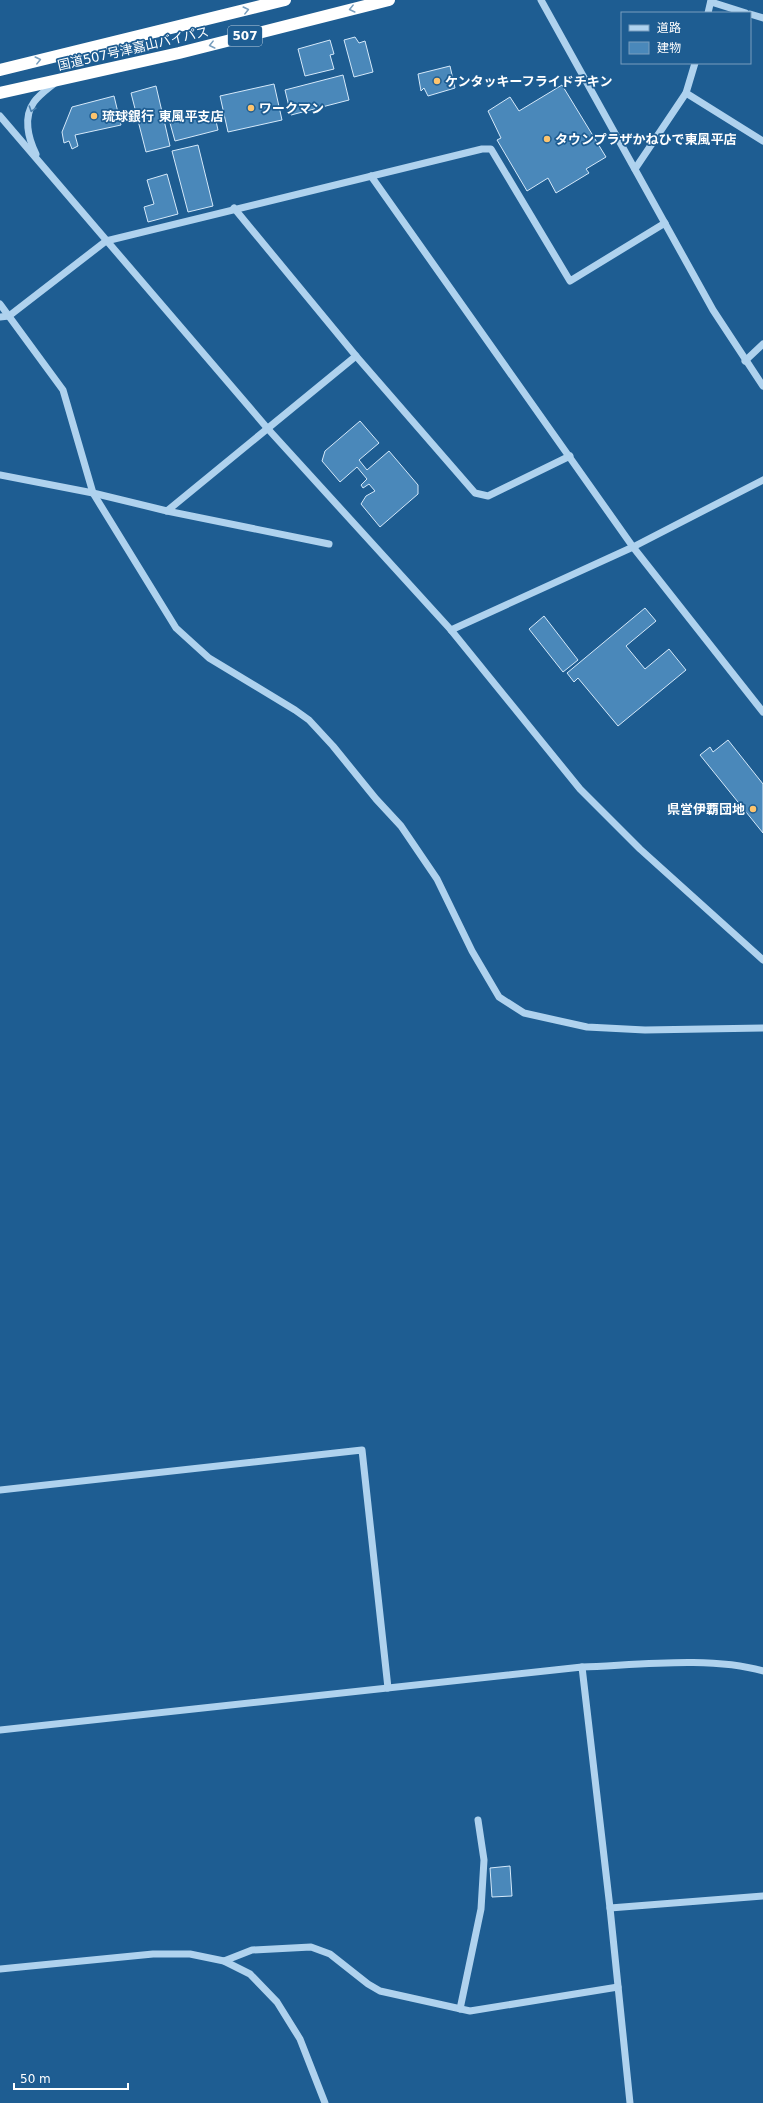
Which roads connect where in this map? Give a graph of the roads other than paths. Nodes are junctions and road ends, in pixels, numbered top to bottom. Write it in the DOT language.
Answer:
graph roads {
  1 [pos="285,0"];
  2 [pos="389,0"];
  3 [pos="541,0"];
  4 [pos="711,1"];
  5 [pos="708,12"];
  6 [pos="743,12"];
  7 [pos="751,14"];
  8 [pos="763,18"];
  9 [pos="695,64"];
  10 [pos="0,70"];
  11 [pos="57,80"];
  12 [pos="0,93"];
  13 [pos="686,93"];
  14 [pos="0,116"];
  15 [pos="763,141"];
  16 [pos="42,164"];
  17 [pos="635,169"];
  18 [pos="371,176"];
  19 [pos="234,208"];
  20 [pos="665,223"];
  21 [pos="106,241"];
  22 [pos="0,304"];
  23 [pos="9,316"];
  24 [pos="0,317"];
  25 [pos="763,344"];
  26 [pos="356,356"];
  27 [pos="745,361"];
  28 [pos="763,386"];
  29 [pos="268,429"];
  30 [pos="570,456"];
  31 [pos="0,475"];
  32 [pos="763,480"];
  33 [pos="93,493"];
  34 [pos="167,511"];
  35 [pos="329,544"];
  36 [pos="633,547"];
  37 [pos="451,630"];
  38 [pos="763,712"];
  39 [pos="763,960"];
  40 [pos="763,1028"];
  41 [pos="0,1490"];
  42 [pos="582,1667"];
  43 [pos="763,1671"];
  44 [pos="388,1688"];
  45 [pos="0,1730"];
  46 [pos="478,1820"];
  47 [pos="763,1896"];
  48 [pos="610,1908"];
  49 [pos="224,1961"];
  50 [pos="0,1969"];
  51 [pos="618,1987"];
  52 [pos="460,2009"];
  53 [pos="326,2103"];
  54 [pos="630,2103"];
  10 -- 1 [label="highway, 国道507号津嘉山バイパス / 507, one-way"];
  2 -- 11 [label="highway, 国道507号津嘉山バイパス / 507, one-way"];
  3 -- 17 [label="street"];
  4 -- 5 [label="street"];
  4 -- 6 [label="street"];
  7 -- 8 [label="street"];
  9 -- 13 [label="street"];
  11 -- 12 [label="highway, 国道507号津嘉山バイパス / 507"];
  11 -- 16 [label="street, one-way"];
  13 -- 15 [label="street"];
  13 -- 17 [label="street"];
  14 -- 16 [label="street"];
  16 -- 21 [label="street"];
  17 -- 20 [label="street"];
  18 -- 19 [label="street"];
  18 -- 20 [label="street"];
  18 -- 30 [label="street"];
  19 -- 21 [label="street"];
  19 -- 26 [label="street"];
  20 -- 27 [label="street"];
  21 -- 23 [label="street"];
  21 -- 29 [label="street"];
  22 -- 23 [label="street"];
  23 -- 24 [label="street"];
  23 -- 33 [label="street"];
  25 -- 27 [label="street"];
  26 -- 29 [label="street"];
  26 -- 30 [label="street"];
  27 -- 28 [label="street"];
  29 -- 34 [label="street"];
  29 -- 37 [label="street"];
  30 -- 36 [label="street"];
  31 -- 33 [label="street"];
  32 -- 36 [label="street"];
  33 -- 34 [label="street"];
  33 -- 40 [label="street"];
  34 -- 35 [label="street"];
  36 -- 37 [label="street"];
  36 -- 38 [label="street"];
  37 -- 39 [label="street"];
  41 -- 44 [label="street"];
  42 -- 43 [label="street"];
  42 -- 44 [label="street"];
  42 -- 48 [label="street"];
  44 -- 45 [label="street"];
  46 -- 52 [label="street"];
  47 -- 48 [label="street"];
  48 -- 51 [label="street"];
  49 -- 50 [label="street"];
  49 -- 52 [label="street"];
  49 -- 53 [label="street"];
  51 -- 52 [label="street"];
  51 -- 54 [label="street"];
}
